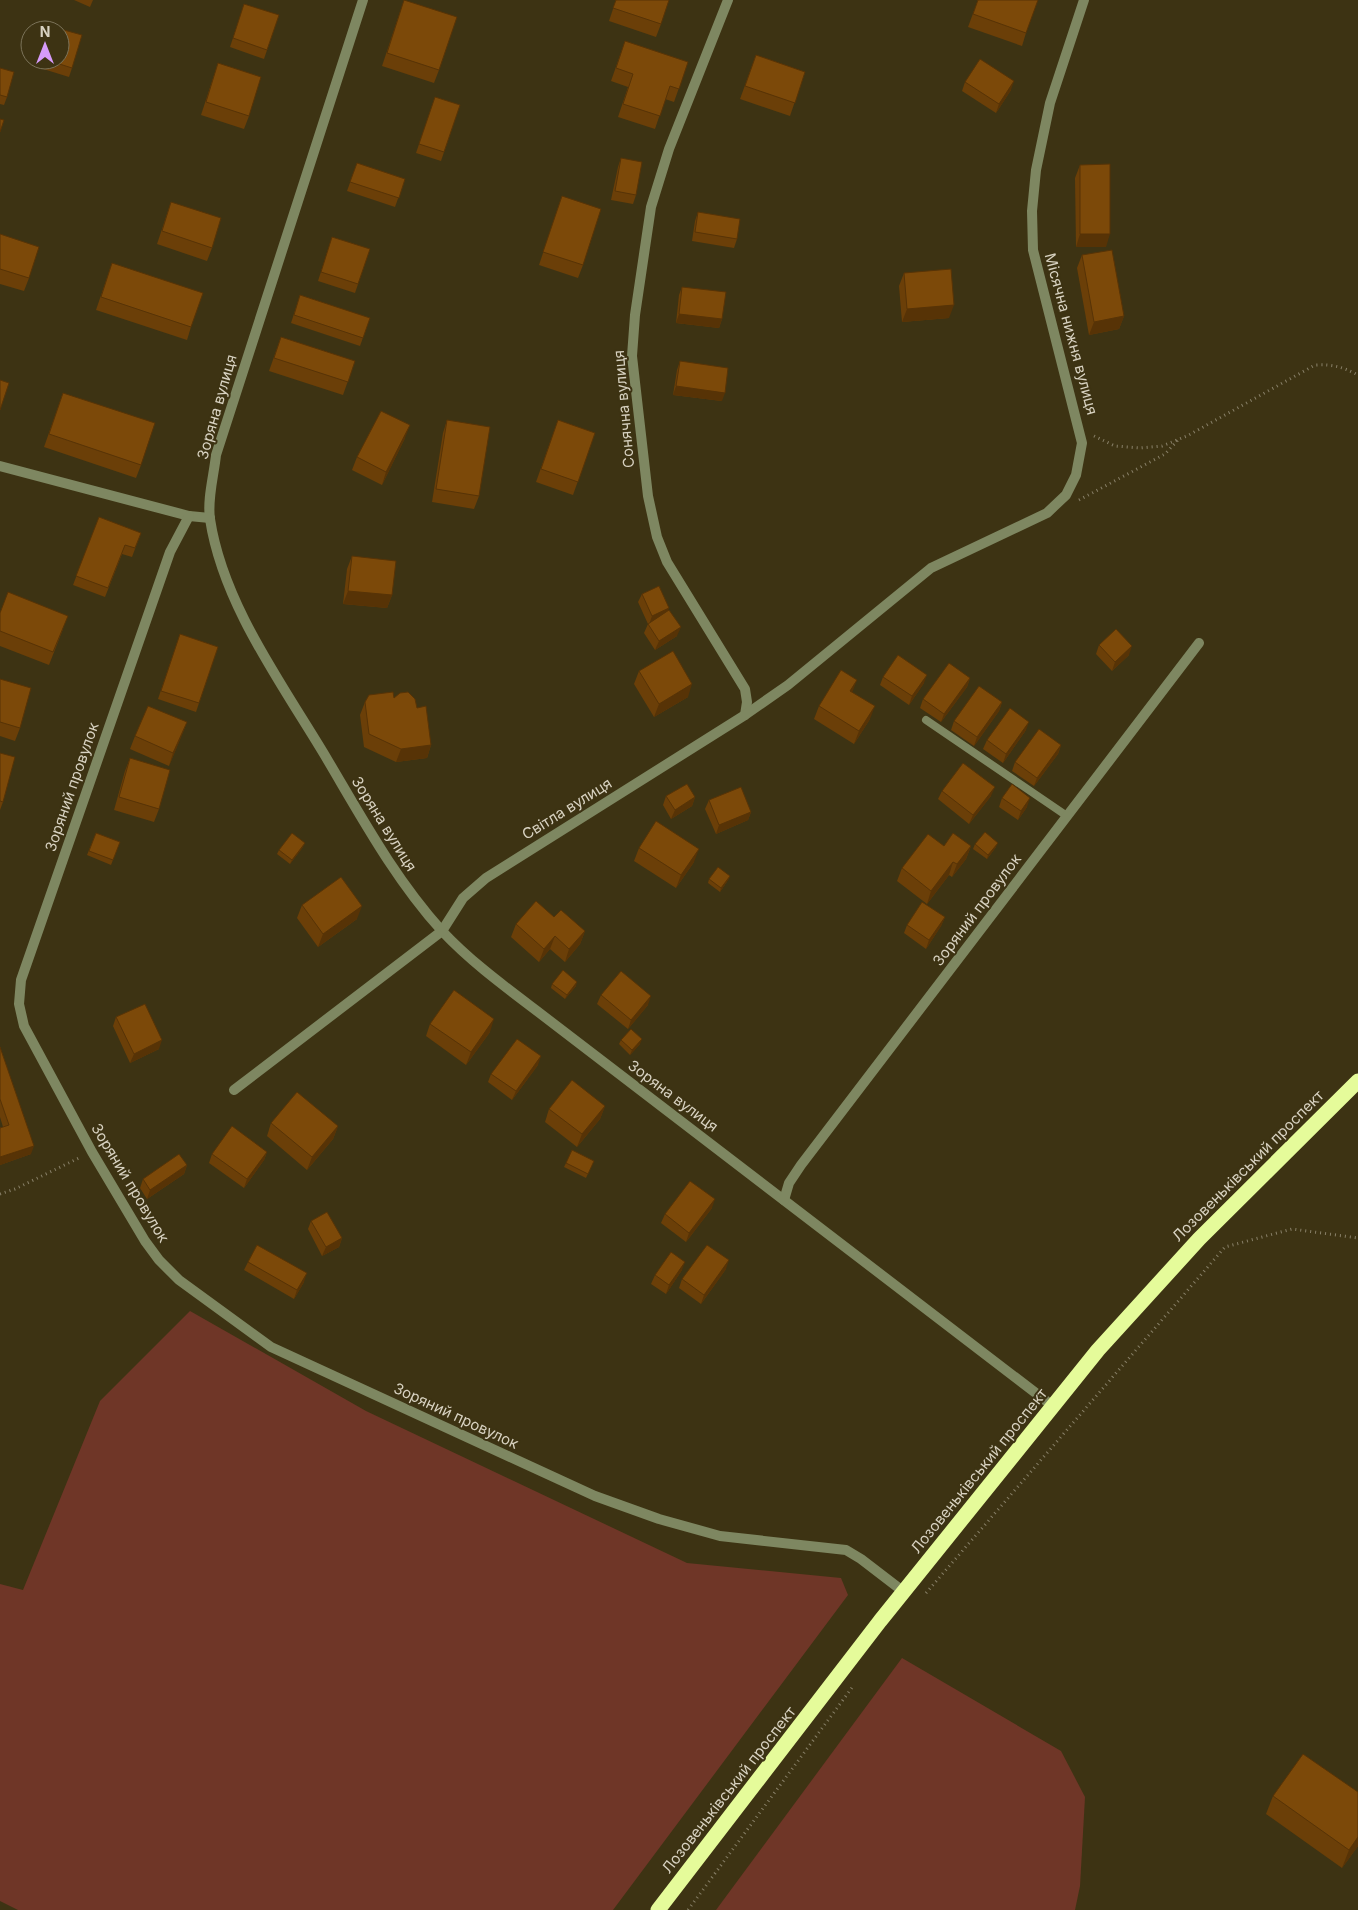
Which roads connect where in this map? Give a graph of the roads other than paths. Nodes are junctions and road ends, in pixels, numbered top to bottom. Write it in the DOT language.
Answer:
graph roads {
  1 [pos="363,0"];
  2 [pos="728,0"];
  3 [pos="1084,0"];
  4 [pos="1082,443"];
  5 [pos="0,466"];
  6 [pos="189,516"];
  7 [pos="210,518"];
  8 [pos="1199,643"];
  9 [pos="745,715"];
  10 [pos="926,720"];
  11 [pos="1067,816"];
  12 [pos="442,931"];
  13 [pos="1358,1080"];
  14 [pos="234,1090"];
  15 [pos="784,1200"];
  16 [pos="1054,1407"];
  17 [pos="904,1592"];
  18 [pos="658,1910"];
  1 -- 7 [label="street, Зоряна вулиця"];
  2 -- 9 [label="street, Сонячна вулиця"];
  3 -- 4 [label="street, Місячна нижня вулиця"];
  4 -- 9 [label="street, Світла вулиця"];
  5 -- 6 [label="street"];
  6 -- 7 [label="street"];
  6 -- 17 [label="street, Зоряний провулок"];
  7 -- 12 [label="street, Зоряна вулиця"];
  8 -- 11 [label="street, Зоряний провулок"];
  9 -- 12 [label="street, Світла вулиця"];
  10 -- 11 [label="lane"];
  11 -- 15 [label="street, Зоряний провулок"];
  12 -- 14 [label="street, Світла вулиця"];
  12 -- 15 [label="street, Зоряна вулиця"];
  13 -- 16 [label="highway, Лозовеньківський проспект"];
  15 -- 16 [label="street, Зоряна вулиця"];
  16 -- 17 [label="highway, Лозовеньківський проспект"];
  17 -- 18 [label="highway, Лозовеньківський проспект"];
}
